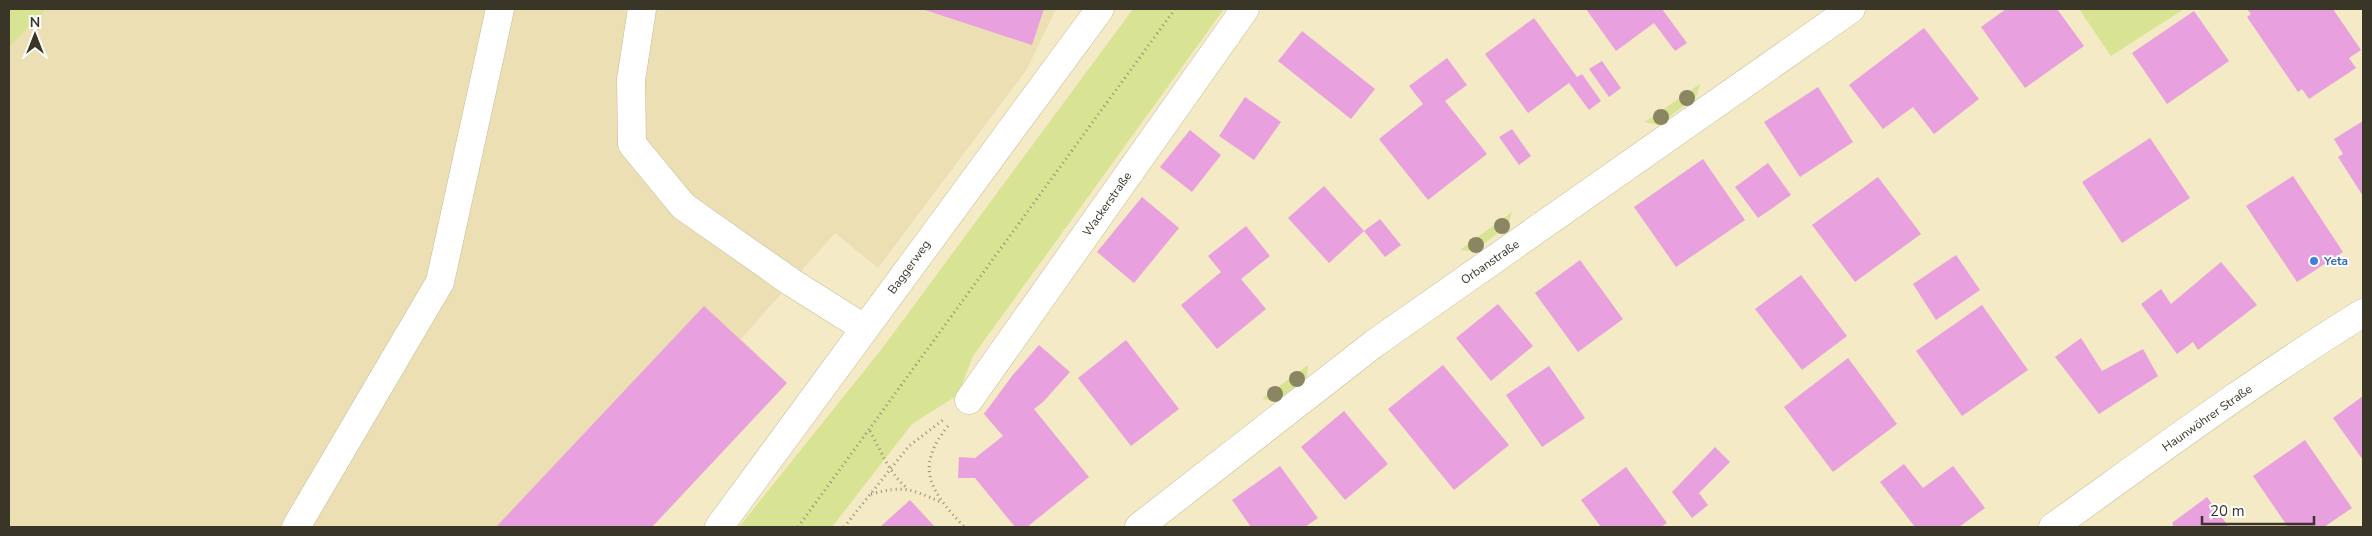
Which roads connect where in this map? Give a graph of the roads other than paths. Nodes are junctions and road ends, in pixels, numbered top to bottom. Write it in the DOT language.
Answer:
graph roads {
  1 [pos="500,9"];
  2 [pos="642,9"];
  3 [pos="1100,9"];
  4 [pos="1245,9"];
  5 [pos="1850,9"];
  6 [pos="2363,313"];
  7 [pos="864,328"];
  8 [pos="969,400"];
  9 [pos="296,527"];
  10 [pos="719,527"];
  11 [pos="1140,527"];
  12 [pos="2053,527"];
  1 -- 9 [label="street"];
  2 -- 7 [label="street"];
  3 -- 7 [label="street, Baggerweg"];
  4 -- 8 [label="street, Wackerstraße"];
  5 -- 11 [label="street, Orbanstraße"];
  6 -- 12 [label="street, Haunwöhrer Straße"];
  7 -- 10 [label="street, Baggerweg"];
}
